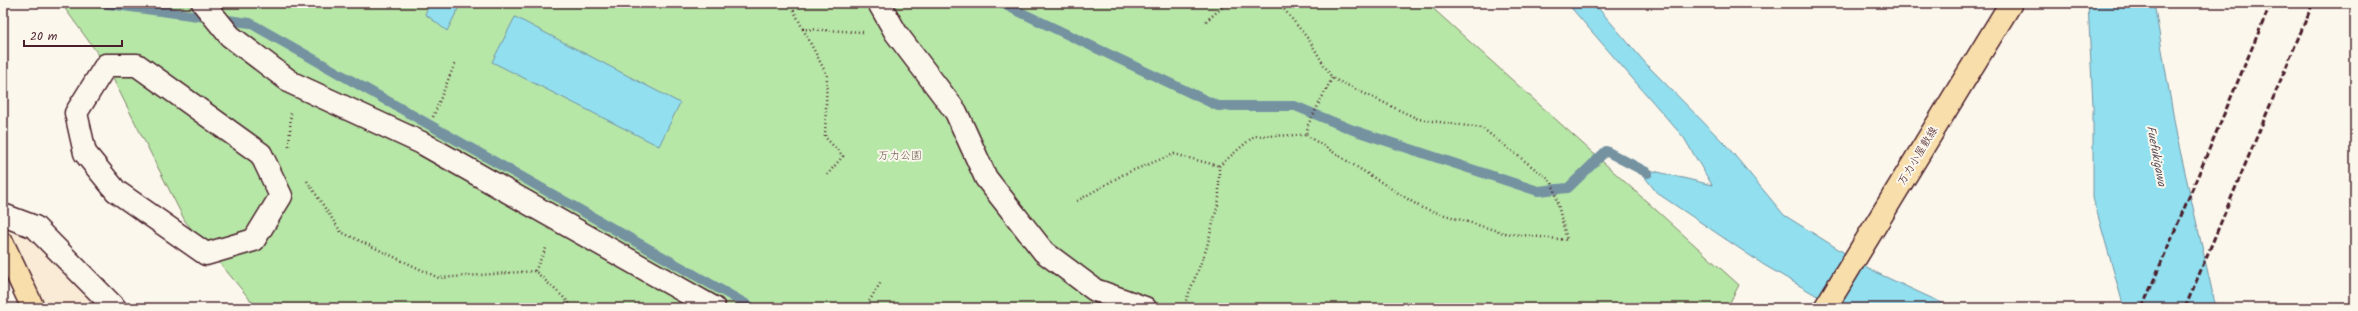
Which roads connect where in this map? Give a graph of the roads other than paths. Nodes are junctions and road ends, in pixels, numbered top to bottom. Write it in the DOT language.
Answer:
graph roads {
  1 [pos="879,3"];
  2 [pos="2011,3"];
  3 [pos="204,5"];
  4 [pos="137,65"];
  5 [pos="3,215"];
  6 [pos="3,244"];
  7 [pos="33,308"];
  8 [pos="115,308"];
  9 [pos="714,308"];
  10 [pos="1145,308"];
  11 [pos="1825,308"];
  1 -- 10 [label="street"];
  2 -- 11 [label="main road, 万力小屋敷線"];
  3 -- 9 [label="street"];
  4 -- 4 [label="street"];
  5 -- 8 [label="street"];
  6 -- 7 [label="main road"];
}
